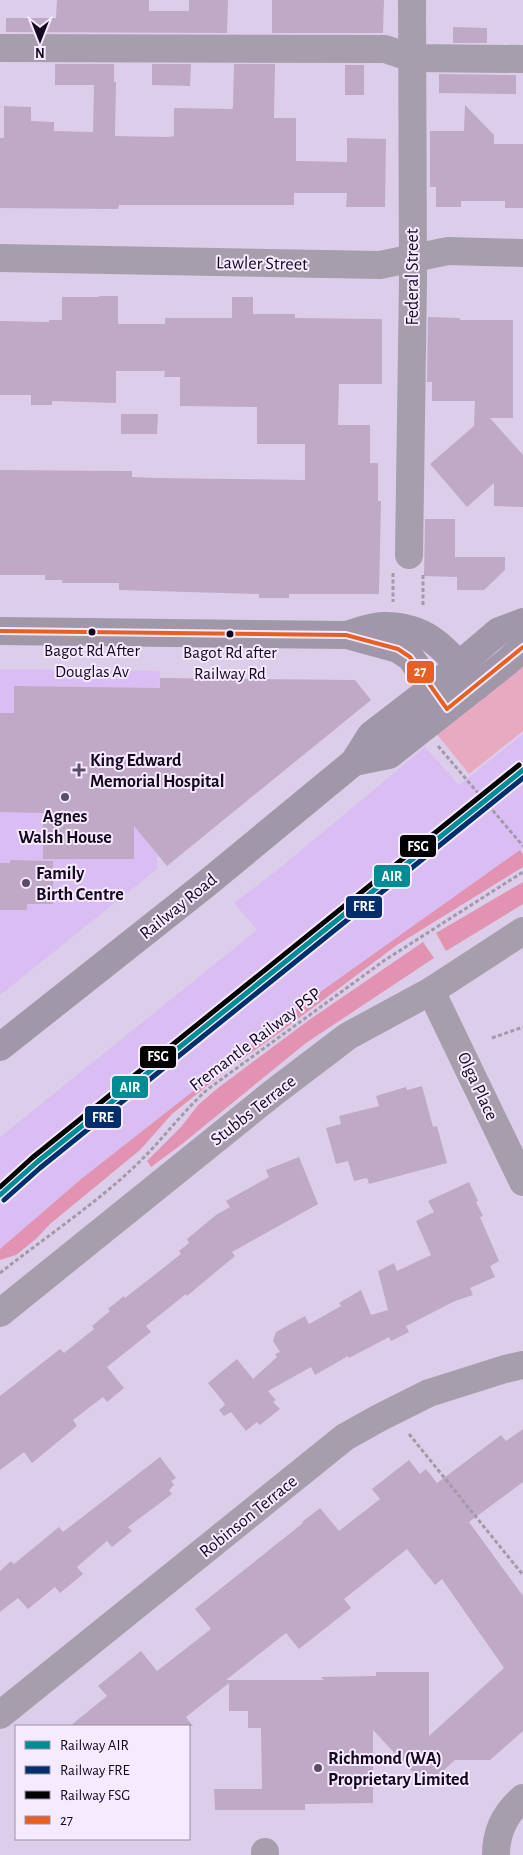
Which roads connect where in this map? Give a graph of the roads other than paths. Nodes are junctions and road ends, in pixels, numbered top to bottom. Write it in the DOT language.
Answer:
graph roads {
  1 [pos="412,0"];
  2 [pos="0,48"];
  3 [pos="412,58"];
  4 [pos="523,59"];
  5 [pos="523,253"];
  6 [pos="0,258"];
  7 [pos="413,258"];
  8 [pos="408,563"];
  9 [pos="523,622"];
  10 [pos="0,631"];
  11 [pos="346,635"];
  12 [pos="523,647"];
  13 [pos="459,665"];
  14 [pos="477,686"];
  15 [pos="440,698"];
  16 [pos="523,931"];
  17 [pos="431,990"];
  18 [pos="0,1047"];
  19 [pos="523,1182"];
  20 [pos="0,1313"];
  21 [pos="523,1365"];
  22 [pos="0,1715"];
  23 [pos="523,1798"];
  24 [pos="496,1855"];
  1 -- 3 [label="street, Federal Street"];
  2 -- 3 [label="street"];
  3 -- 4 [label="street"];
  3 -- 7 [label="street, Federal Street"];
  5 -- 7 [label="street, Lawler Street"];
  6 -- 7 [label="street, Lawler Street"];
  7 -- 8 [label="street, Federal Street"];
  9 -- 13 [label="main road, Railway Road"];
  10 -- 11 [label="main road"];
  11 -- 13 [label="main road"];
  11 -- 15 [label="main road"];
  12 -- 14 [label="main road, Railway Road"];
  13 -- 14 [label="main road"];
  13 -- 15 [label="main road, Railway Road"];
  14 -- 15 [label="main road, Railway Road"];
  15 -- 18 [label="main road, Railway Road"];
  16 -- 17 [label="street, Stubbs Terrace"];
  17 -- 19 [label="street, Olga Place"];
  17 -- 20 [label="street, Stubbs Terrace"];
  21 -- 22 [label="street, Robinson Terrace"];
  23 -- 24 [label="street"];
}
